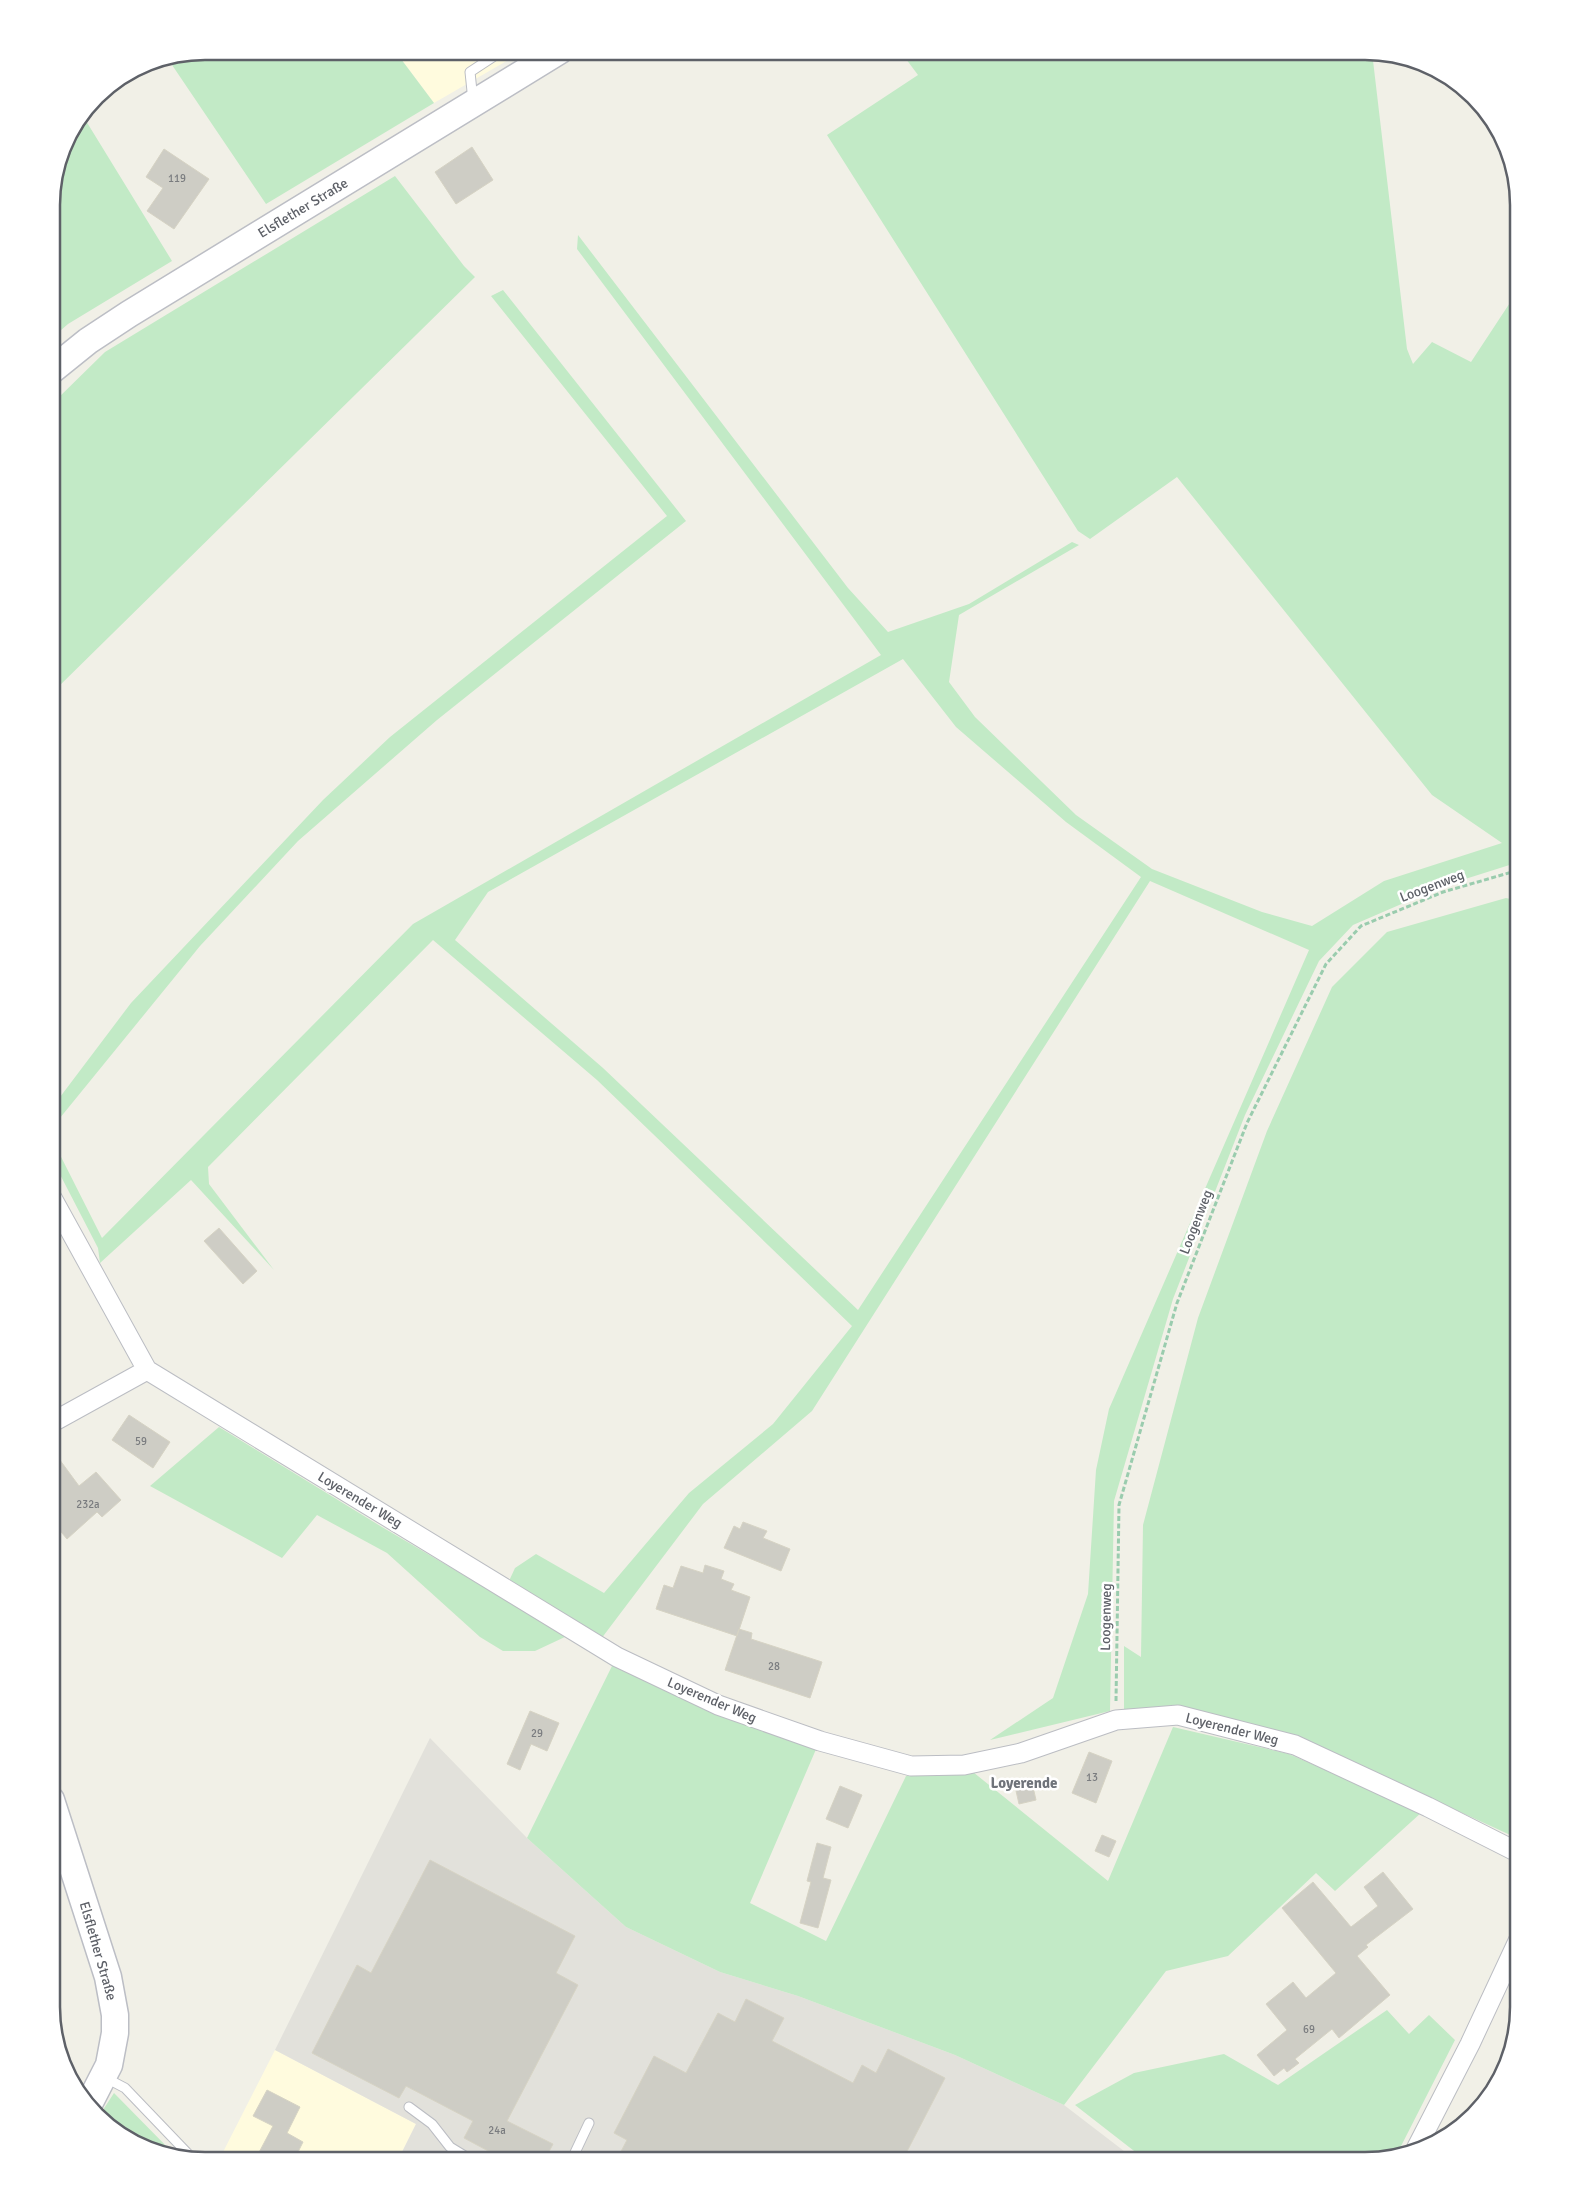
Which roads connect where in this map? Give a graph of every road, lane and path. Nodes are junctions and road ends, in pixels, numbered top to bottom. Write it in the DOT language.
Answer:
graph roads {
  1 [pos="488,60"];
  2 [pos="539,60"];
  3 [pos="474,105"];
  4 [pos="60,364"];
  5 [pos="1510,873"];
  6 [pos="60,1212"];
  7 [pos="148,1370"];
  8 [pos="60,1418"];
  9 [pos="1116,1720"];
  10 [pos="60,1828"];
  11 [pos="1510,1849"];
  12 [pos="1510,1958"];
  13 [pos="104,2077"];
  14 [pos="92,2098"];
  15 [pos="409,2108"];
  16 [pos="590,2123"];
  17 [pos="1420,2141"];
  18 [pos="185,2151"];
  19 [pos="459,2152"];
  20 [pos="575,2152"];
  1 -- 3 [label="lane"];
  2 -- 3 [label="main road, Elsflether Straße"];
  3 -- 4 [label="main road, Elsflether Straße"];
  5 -- 9 [label="path, Loogenweg"];
  6 -- 7 [label="street, Loyerender Weg"];
  7 -- 8 [label="street"];
  7 -- 9 [label="street, Loyerender Weg"];
  9 -- 11 [label="street, Loyerender Weg"];
  10 -- 13 [label="main road, Elsflether Straße"];
  12 -- 17 [label="street"];
  13 -- 14 [label="main road, Elsflether Straße"];
  13 -- 18 [label="lane"];
  15 -- 19 [label="lane"];
  16 -- 20 [label="lane"];
}
